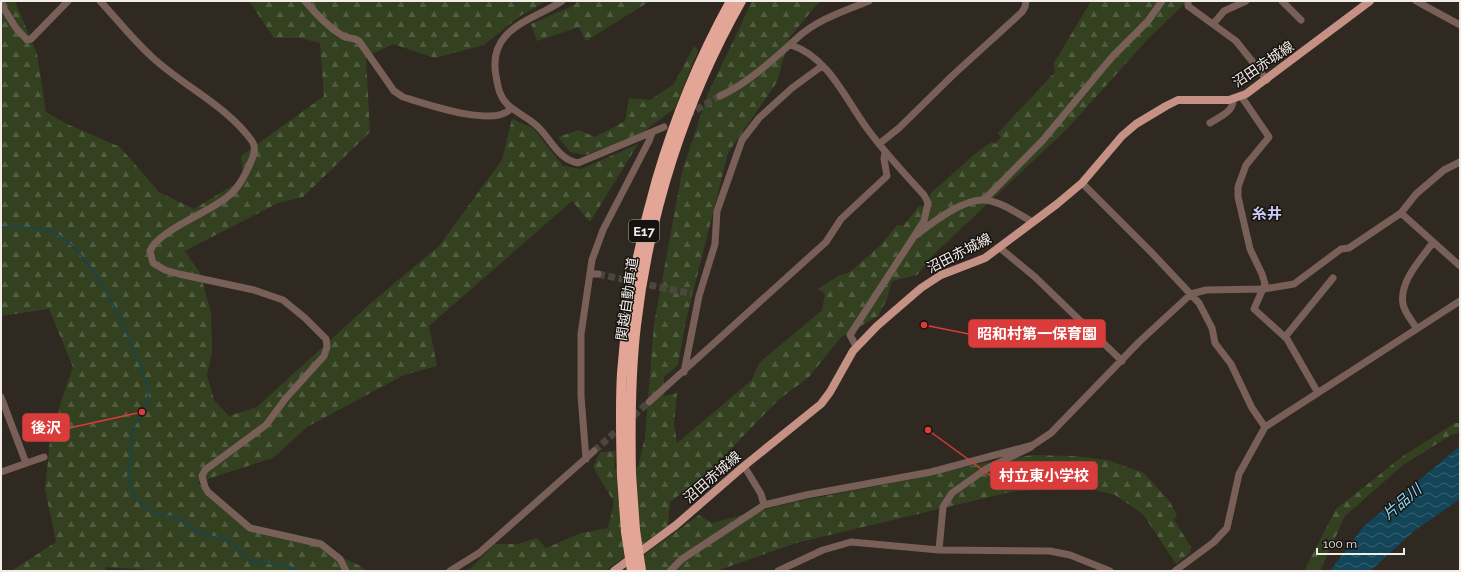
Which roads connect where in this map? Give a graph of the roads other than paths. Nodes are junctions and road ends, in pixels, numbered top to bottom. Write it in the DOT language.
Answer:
graph roads {
  1 [pos="68,1"];
  2 [pos="100,1"];
  3 [pos="306,1"];
  4 [pos="562,1"];
  5 [pos="731,1"];
  6 [pos="741,1"];
  7 [pos="869,1"];
  8 [pos="1026,1"];
  9 [pos="1162,1"];
  10 [pos="1188,1"];
  11 [pos="1246,1"];
  12 [pos="1282,1"];
  13 [pos="1370,1"];
  14 [pos="1416,1"];
  15 [pos="1,4"];
  16 [pos="1301,20"];
  17 [pos="1214,23"];
  18 [pos="1460,25"];
  19 [pos="791,45"];
  20 [pos="822,66"];
  21 [pos="1267,80"];
  22 [pos="720,96"];
  23 [pos="1241,96"];
  24 [pos="1233,99"];
  25 [pos="511,108"];
  26 [pos="1210,123"];
  27 [pos="664,127"];
  28 [pos="652,133"];
  29 [pos="879,144"];
  30 [pos="885,152"];
  31 [pos="1460,162"];
  32 [pos="1082,183"];
  33 [pos="984,200"];
  34 [pos="1400,213"];
  35 [pos="1033,222"];
  36 [pos="910,240"];
  37 [pos="1433,242"];
  38 [pos="1000,248"];
  39 [pos="1460,266"];
  40 [pos="590,274"];
  41 [pos="598,274"];
  42 [pos="1332,278"];
  43 [pos="1264,289"];
  44 [pos="1192,294"];
  45 [pos="1460,301"];
  46 [pos="1417,329"];
  47 [pos="1285,337"];
  48 [pos="856,346"];
  49 [pos="1122,361"];
  50 [pos="684,372"];
  51 [pos="1318,393"];
  52 [pos="1,397"];
  53 [pos="650,402"];
  54 [pos="1265,427"];
  55 [pos="1033,445"];
  56 [pos="594,451"];
  57 [pos="44,457"];
  58 [pos="586,459"];
  59 [pos="26,463"];
  60 [pos="744,466"];
  61 [pos="1,472"];
  62 [pos="627,475"];
  63 [pos="764,505"];
  64 [pos="939,550"];
  65 [pos="346,571"];
  66 [pos="450,571"];
  67 [pos="614,571"];
  68 [pos="632,571"];
  69 [pos="641,571"];
  70 [pos="670,571"];
  71 [pos="778,571"];
  72 [pos="1110,571"];
  73 [pos="1176,571"];
  1 -- 15 [label="street"];
  2 -- 65 [label="street"];
  3 -- 25 [label="street"];
  4 -- 25 [label="street"];
  5 -- 62 [label="highway, 関越自動車道 / E17"];
  6 -- 62 [label="highway, 関越自動車道 / E17"];
  7 -- 19 [label="street"];
  8 -- 29 [label="street"];
  9 -- 33 [label="street"];
  10 -- 17 [label="street"];
  11 -- 17 [label="street"];
  12 -- 16 [label="street"];
  13 -- 21 [label="main road, 沼田赤城線"];
  14 -- 18 [label="street"];
  17 -- 21 [label="street"];
  19 -- 20 [label="street"];
  19 -- 22 [label="street"];
  20 -- 29 [label="street"];
  20 -- 50 [label="street"];
  21 -- 23 [label="main road, 沼田赤城線"];
  23 -- 24 [label="main road, 沼田赤城線"];
  23 -- 43 [label="street"];
  24 -- 26 [label="street"];
  24 -- 32 [label="main road, 沼田赤城線"];
  25 -- 28 [label="street"];
  27 -- 28 [label="street"];
  28 -- 40 [label="street"];
  29 -- 30 [label="street"];
  30 -- 36 [label="street"];
  30 -- 50 [label="street"];
  31 -- 34 [label="street"];
  32 -- 35 [label="main road, 沼田赤城線"];
  32 -- 44 [label="street"];
  33 -- 35 [label="street"];
  33 -- 36 [label="street"];
  34 -- 37 [label="street"];
  34 -- 43 [label="street"];
  35 -- 38 [label="main road, 沼田赤城線"];
  36 -- 48 [label="street"];
  37 -- 39 [label="street"];
  37 -- 46 [label="street"];
  38 -- 48 [label="main road, 沼田赤城線"];
  38 -- 49 [label="street"];
  40 -- 41 [label="street"];
  40 -- 58 [label="street"];
  42 -- 47 [label="street"];
  43 -- 44 [label="street"];
  43 -- 47 [label="street"];
  44 -- 49 [label="street"];
  44 -- 54 [label="street"];
  45 -- 46 [label="street"];
  46 -- 51 [label="street"];
  47 -- 51 [label="street"];
  48 -- 60 [label="main road, 沼田赤城線"];
  49 -- 55 [label="street"];
  50 -- 53 [label="street"];
  51 -- 54 [label="street"];
  52 -- 59 [label="street"];
  54 -- 73 [label="street"];
  55 -- 63 [label="street"];
  55 -- 64 [label="street"];
  56 -- 58 [label="street"];
  57 -- 59 [label="street"];
  58 -- 66 [label="street"];
  59 -- 61 [label="street"];
  60 -- 63 [label="street"];
  60 -- 67 [label="main road, 沼田赤城線"];
  62 -- 68 [label="highway, 関越自動車道 / E17, bridge"];
  62 -- 69 [label="highway, 関越自動車道 / E17, bridge"];
  63 -- 70 [label="street"];
  64 -- 71 [label="street"];
  64 -- 72 [label="street"];
}
